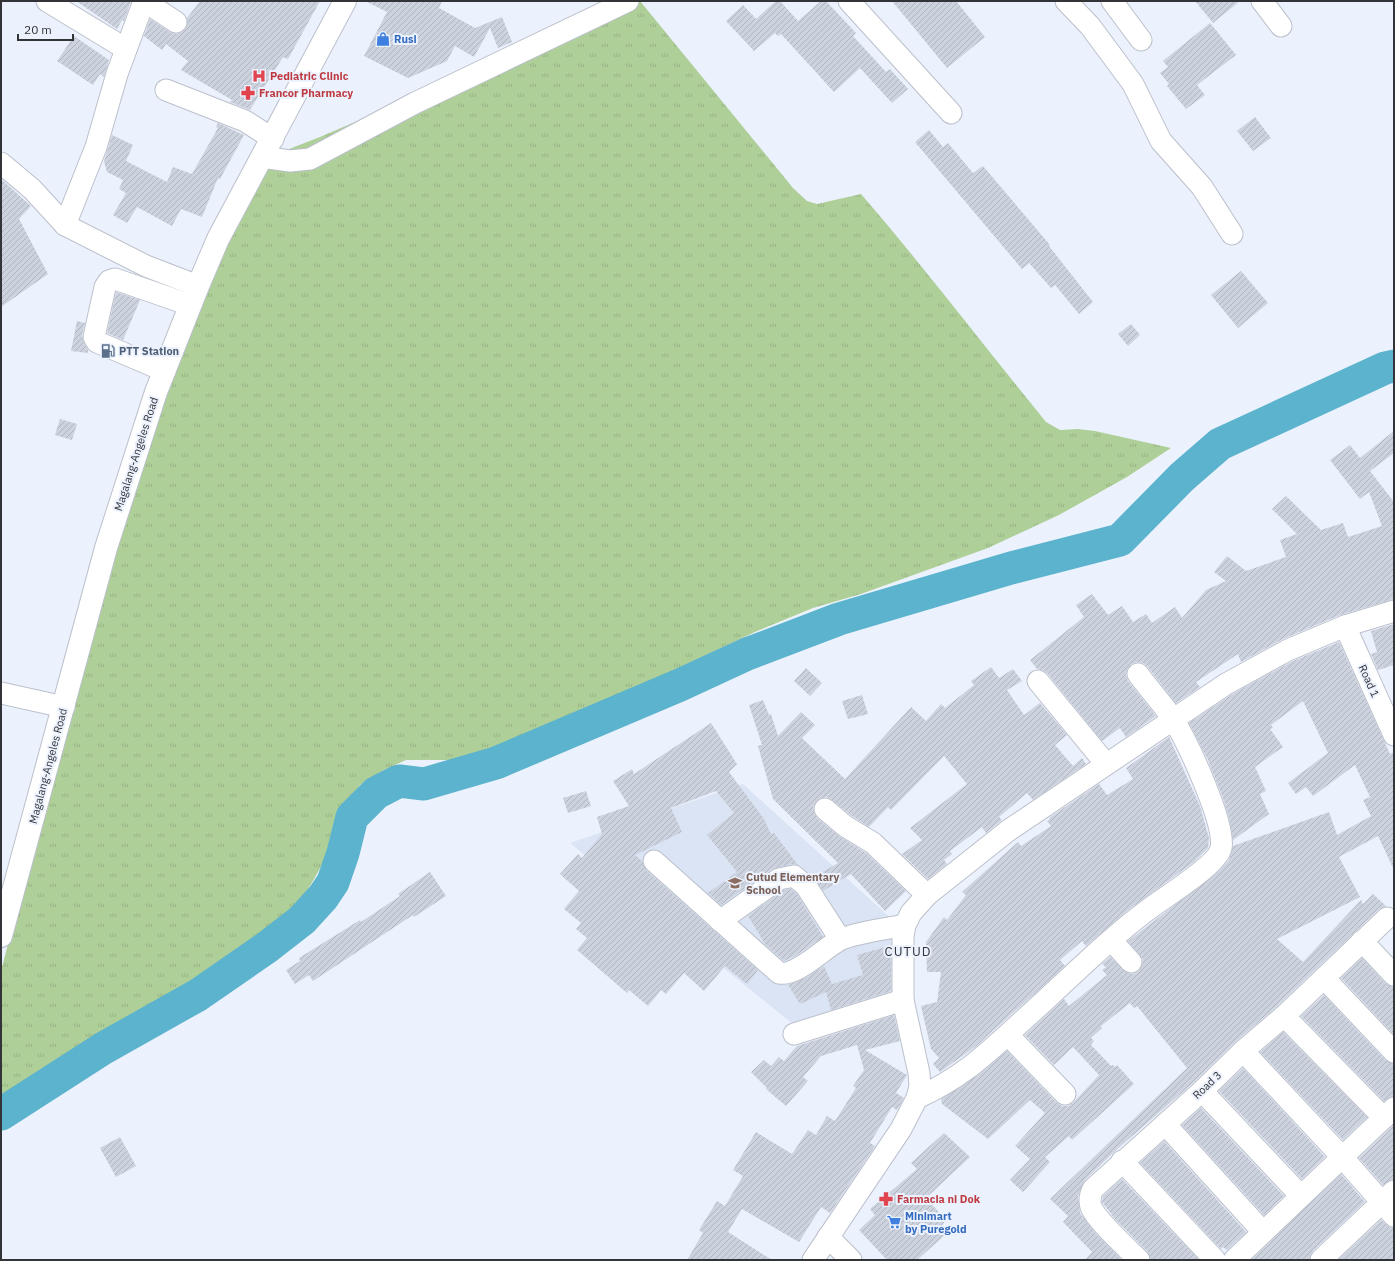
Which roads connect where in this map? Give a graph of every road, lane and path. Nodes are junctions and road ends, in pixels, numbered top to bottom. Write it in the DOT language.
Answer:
graph roads {
  1 [pos="47,1"];
  2 [pos="144,1"];
  3 [pos="345,1"];
  4 [pos="628,1"];
  5 [pos="849,1"];
  6 [pos="1066,1"];
  7 [pos="1112,1"];
  8 [pos="1262,1"];
  9 [pos="176,22"];
  10 [pos="1281,26"];
  11 [pos="1141,40"];
  12 [pos="126,49"];
  13 [pos="166,90"];
  14 [pos="951,113"];
  15 [pos="268,148"];
  16 [pos="1,163"];
  17 [pos="65,224"];
  18 [pos="1232,234"];
  19 [pos="194,295"];
  20 [pos="165,371"];
  21 [pos="1394,611"];
  22 [pos="1345,626"];
  23 [pos="1138,674"];
  24 [pos="1038,681"];
  25 [pos="1,693"];
  26 [pos="64,707"];
  27 [pos="1173,720"];
  28 [pos="1394,735"];
  29 [pos="1106,764"];
  30 [pos="825,809"];
  31 [pos="654,862"];
  32 [pos="927,895"];
  33 [pos="1386,918"];
  34 [pos="720,921"];
  35 [pos="905,925"];
  36 [pos="1,936"];
  37 [pos="840,939"];
  38 [pos="1111,940"];
  39 [pos="1362,941"];
  40 [pos="1131,962"];
  41 [pos="1394,975"];
  42 [pos="1324,978"];
  43 [pos="903,1000"];
  44 [pos="1284,1016"];
  45 [pos="794,1034"];
  46 [pos="1008,1034"];
  47 [pos="1243,1051"];
  48 [pos="1394,1052"];
  49 [pos="1202,1091"];
  50 [pos="1065,1094"];
  51 [pos="917,1098"];
  52 [pos="1389,1113"];
  53 [pos="1165,1124"];
  54 [pos="1343,1158"];
  55 [pos="1122,1161"];
  56 [pos="1301,1196"];
  57 [pos="1390,1203"];
  58 [pos="1263,1232"];
  59 [pos="828,1237"];
  60 [pos="814,1260"];
  61 [pos="851,1260"];
  62 [pos="1139,1260"];
  63 [pos="1215,1260"];
  64 [pos="1234,1260"];
  65 [pos="1321,1260"];
  1 -- 12 [label="street"];
  2 -- 9 [label="street"];
  2 -- 12 [label="street"];
  3 -- 15 [label="main road, Magalang-Angeles Road"];
  4 -- 15 [label="street"];
  5 -- 14 [label="street"];
  6 -- 18 [label="street"];
  7 -- 11 [label="street"];
  8 -- 10 [label="street"];
  12 -- 17 [label="street"];
  13 -- 15 [label="street"];
  15 -- 19 [label="main road, Magalang-Angeles Road"];
  16 -- 17 [label="street"];
  17 -- 19 [label="street"];
  19 -- 20 [label="main road, Magalang-Angeles Road"];
  19 -- 20 [label="street"];
  20 -- 26 [label="main road, Magalang-Angeles Road"];
  21 -- 22 [label="street"];
  22 -- 27 [label="street"];
  22 -- 28 [label="street, Road 1"];
  23 -- 27 [label="street"];
  24 -- 29 [label="street"];
  25 -- 26 [label="street"];
  26 -- 36 [label="main road, Magalang-Angeles Road"];
  27 -- 29 [label="street"];
  27 -- 38 [label="street"];
  29 -- 32 [label="street"];
  30 -- 32 [label="street"];
  31 -- 34 [label="street"];
  32 -- 35 [label="street"];
  33 -- 39 [label="street, Road 3"];
  34 -- 37 [label="street"];
  34 -- 37 [label="street"];
  35 -- 37 [label="street"];
  35 -- 43 [label="street"];
  38 -- 40 [label="street"];
  38 -- 46 [label="street"];
  39 -- 41 [label="street"];
  39 -- 42 [label="street, Road 3"];
  42 -- 44 [label="street, Road 3"];
  42 -- 48 [label="street"];
  43 -- 45 [label="street"];
  43 -- 51 [label="street"];
  44 -- 47 [label="street, Road 3"];
  44 -- 52 [label="street"];
  46 -- 50 [label="street"];
  46 -- 51 [label="street"];
  47 -- 49 [label="street, Road 3"];
  47 -- 54 [label="street"];
  49 -- 53 [label="street, Road 3"];
  49 -- 56 [label="street"];
  51 -- 59 [label="street"];
  52 -- 54 [label="street"];
  53 -- 55 [label="street, Road 3"];
  53 -- 58 [label="street"];
  54 -- 56 [label="street"];
  54 -- 57 [label="street"];
  55 -- 62 [label="street, Road 3"];
  55 -- 63 [label="street"];
  56 -- 58 [label="street"];
  57 -- 65 [label="street"];
  58 -- 64 [label="street"];
  59 -- 60 [label="street"];
  59 -- 61 [label="street"];
}
